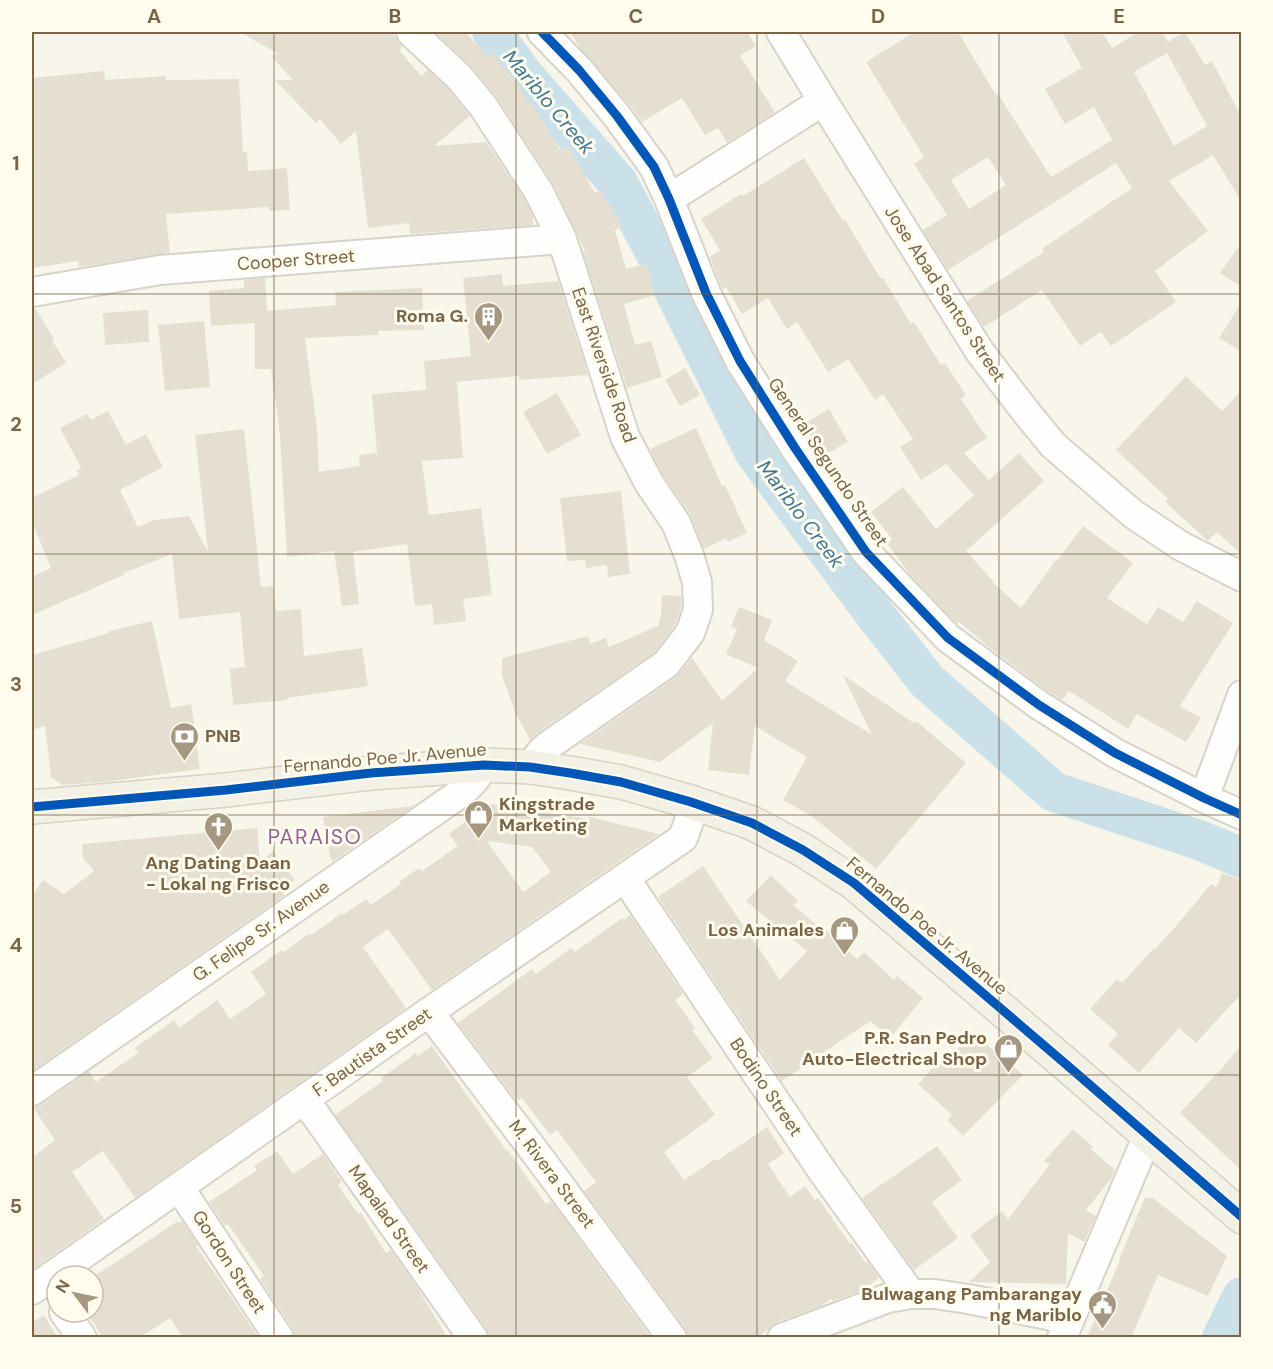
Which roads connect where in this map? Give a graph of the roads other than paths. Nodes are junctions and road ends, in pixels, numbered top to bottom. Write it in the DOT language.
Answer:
graph roads {
  1 [pos="411,32"];
  2 [pos="542,32"];
  3 [pos="781,32"];
  4 [pos="823,101"];
  5 [pos="669,200"];
  6 [pos="562,239"];
  7 [pos="32,292"];
  8 [pos="1242,577"];
  9 [pos="1242,695"];
  10 [pos="484,765"];
  11 [pos="530,767"];
  12 [pos="1204,798"];
  13 [pos="691,802"];
  14 [pos="32,807"];
  15 [pos="1242,815"];
  16 [pos="625,878"];
  17 [pos="429,1012"];
  18 [pos="32,1091"];
  19 [pos="305,1100"];
  20 [pos="1148,1135"];
  21 [pos="179,1187"];
  22 [pos="1242,1217"];
  23 [pos="44,1291"];
  24 [pos="911,1294"];
  25 [pos="72,1324"];
  26 [pos="1066,1330"];
  27 [pos="81,1338"];
  28 [pos="279,1338"];
  29 [pos="473,1338"];
  30 [pos="672,1338"];
  31 [pos="782,1338"];
  1 -- 6 [label="street, East Riverside Road"];
  2 -- 5 [label="street, General Segundo Street"];
  3 -- 4 [label="street, Jose Abad Santos Street"];
  4 -- 5 [label="street"];
  4 -- 8 [label="street, Jose Abad Santos Street"];
  5 -- 12 [label="street, General Segundo Street"];
  6 -- 7 [label="street, Cooper Street"];
  6 -- 11 [label="street, East Riverside Road"];
  9 -- 12 [label="street"];
  10 -- 11 [label="main road, Fernando Poe Jr. Avenue"];
  10 -- 14 [label="main road, Fernando Poe Jr. Avenue"];
  10 -- 18 [label="street, G. Felipe Sr. Avenue"];
  11 -- 13 [label="main road, Fernando Poe Jr. Avenue"];
  12 -- 15 [label="street, General Segundo Street"];
  13 -- 16 [label="street, F. Bautista Street"];
  13 -- 20 [label="main road, Fernando Poe Jr. Avenue"];
  16 -- 17 [label="street, F. Bautista Street"];
  16 -- 24 [label="street, Bodino Street"];
  17 -- 19 [label="street, F. Bautista Street"];
  17 -- 30 [label="street, M. Rivera Street"];
  19 -- 21 [label="street, F. Bautista Street"];
  19 -- 29 [label="street, Mapalad Street"];
  20 -- 22 [label="main road, Fernando Poe Jr. Avenue"];
  20 -- 26 [label="street"];
  21 -- 23 [label="street, F. Bautista Street"];
  21 -- 28 [label="street, Gordon Street"];
  24 -- 26 [label="street"];
  24 -- 31 [label="street"];
  25 -- 27 [label="street"];
}
